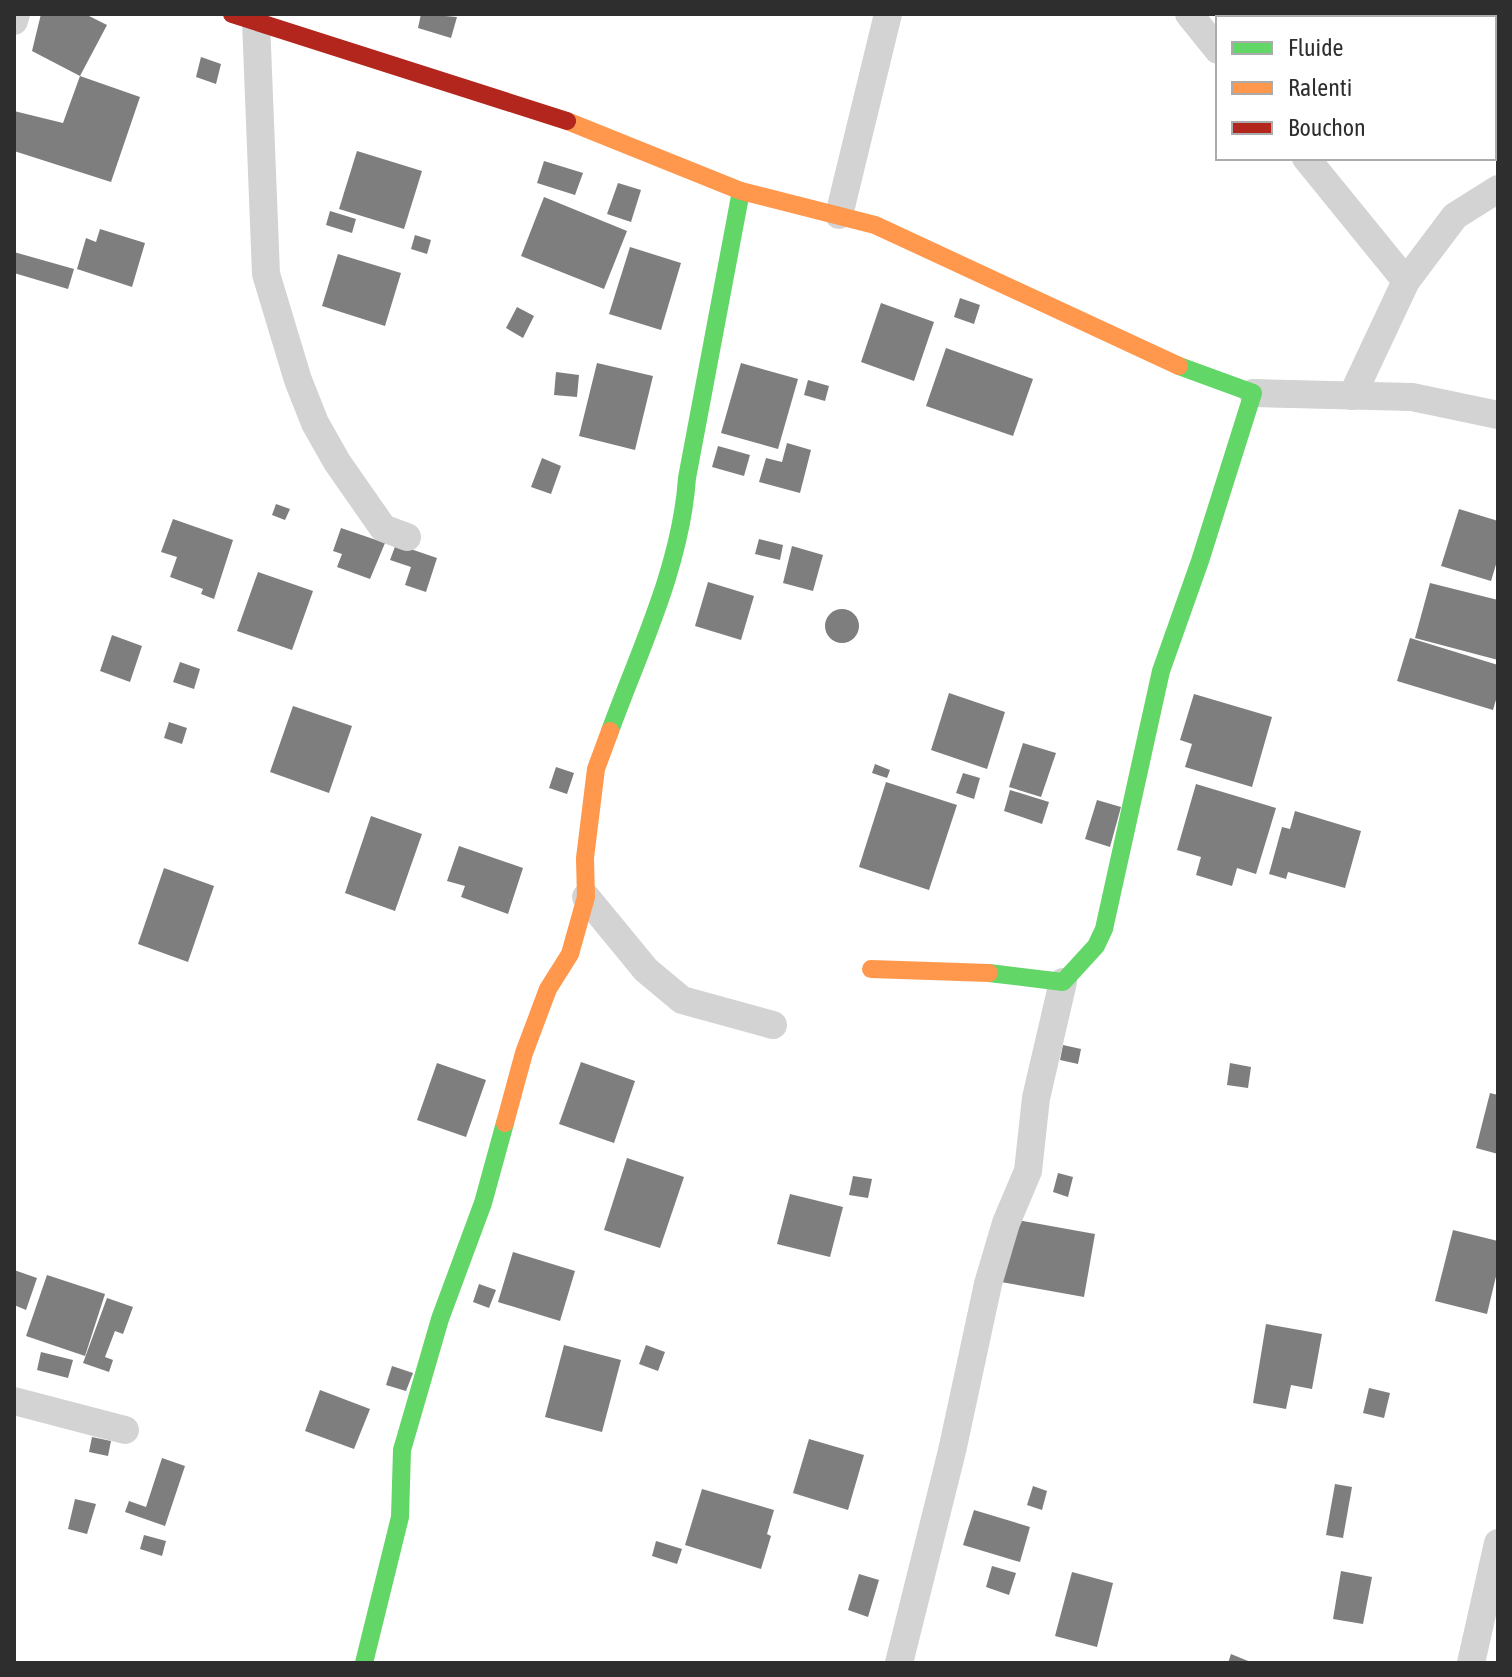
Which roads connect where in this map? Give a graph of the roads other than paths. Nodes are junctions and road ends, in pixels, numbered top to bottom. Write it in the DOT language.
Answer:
graph roads {
  1 [pos="16,14"];
  2 [pos="888,14"];
  3 [pos="1189,14"];
  4 [pos="244,17"];
  5 [pos="14,21"];
  6 [pos="1216,48"];
  7 [pos="1308,160"];
  8 [pos="1498,189"];
  9 [pos="741,191"];
  10 [pos="839,215"];
  11 [pos="1406,281"];
  12 [pos="1253,393"];
  13 [pos="1352,396"];
  14 [pos="1498,415"];
  15 [pos="407,537"];
  16 [pos="586,897"];
  17 [pos="871,969"];
  18 [pos="1063,982"];
  19 [pos="773,1025"];
  20 [pos="14,1401"];
  21 [pos="125,1430"];
  22 [pos="1498,1543"];
  23 [pos="364,1663"];
  24 [pos="899,1663"];
  25 [pos="1471,1663"];
  1 -- 5 [label="street"];
  2 -- 10 [label="street"];
  3 -- 6 [label="street"];
  4 -- 9 [label="street"];
  4 -- 15 [label="street"];
  7 -- 11 [label="street"];
  8 -- 11 [label="street"];
  9 -- 10 [label="street"];
  9 -- 16 [label="street"];
  10 -- 12 [label="street"];
  11 -- 13 [label="street"];
  12 -- 13 [label="street"];
  12 -- 18 [label="street"];
  13 -- 14 [label="street"];
  16 -- 19 [label="street"];
  16 -- 23 [label="street"];
  17 -- 18 [label="street"];
  18 -- 24 [label="street"];
  20 -- 21 [label="street"];
  22 -- 25 [label="street"];
}
